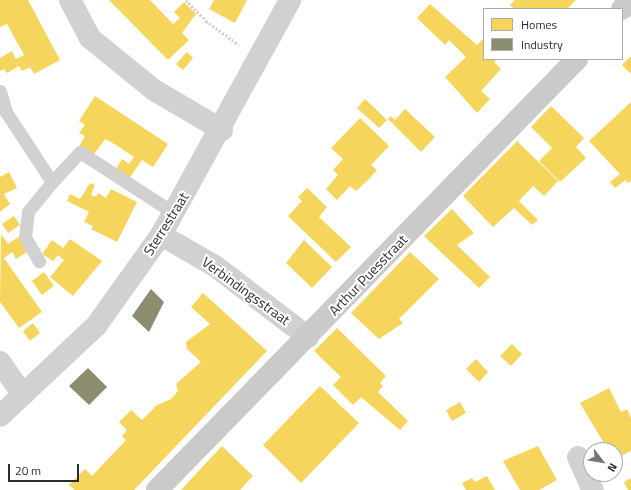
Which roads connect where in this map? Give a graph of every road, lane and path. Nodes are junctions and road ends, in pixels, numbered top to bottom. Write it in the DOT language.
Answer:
graph roads {
  1 [pos="70,0"];
  2 [pos="186,0"];
  3 [pos="290,0"];
  4 [pos="630,0"];
  5 [pos="623,8"];
  6 [pos="260,58"];
  7 [pos="576,60"];
  8 [pos="0,91"];
  9 [pos="222,130"];
  10 [pos="52,182"];
  11 [pos="174,212"];
  12 [pos="161,236"];
  13 [pos="40,261"];
  14 [pos="308,337"];
  15 [pos="0,362"];
  16 [pos="24,395"];
  17 [pos="0,416"];
  18 [pos="578,457"];
  19 [pos="157,490"];
  20 [pos="593,490"];
  1 -- 9 [label="street"];
  2 -- 6 [label="path"];
  3 -- 6 [label="street, Sterrestraat"];
  4 -- 5 [label="street"];
  6 -- 9 [label="street, Sterrestraat"];
  7 -- 14 [label="street, Arthur Puesstraat"];
  8 -- 10 [label="lane"];
  9 -- 11 [label="street, Sterrestraat"];
  10 -- 11 [label="lane"];
  10 -- 13 [label="lane"];
  11 -- 12 [label="street, Sterrestraat"];
  12 -- 14 [label="street, Verbindingsstraat"];
  12 -- 16 [label="street, Sterrestraat"];
  14 -- 19 [label="street, Arthur Puesstraat"];
  15 -- 16 [label="street"];
  16 -- 17 [label="street, Sterrestraat"];
  18 -- 20 [label="street"];
}
